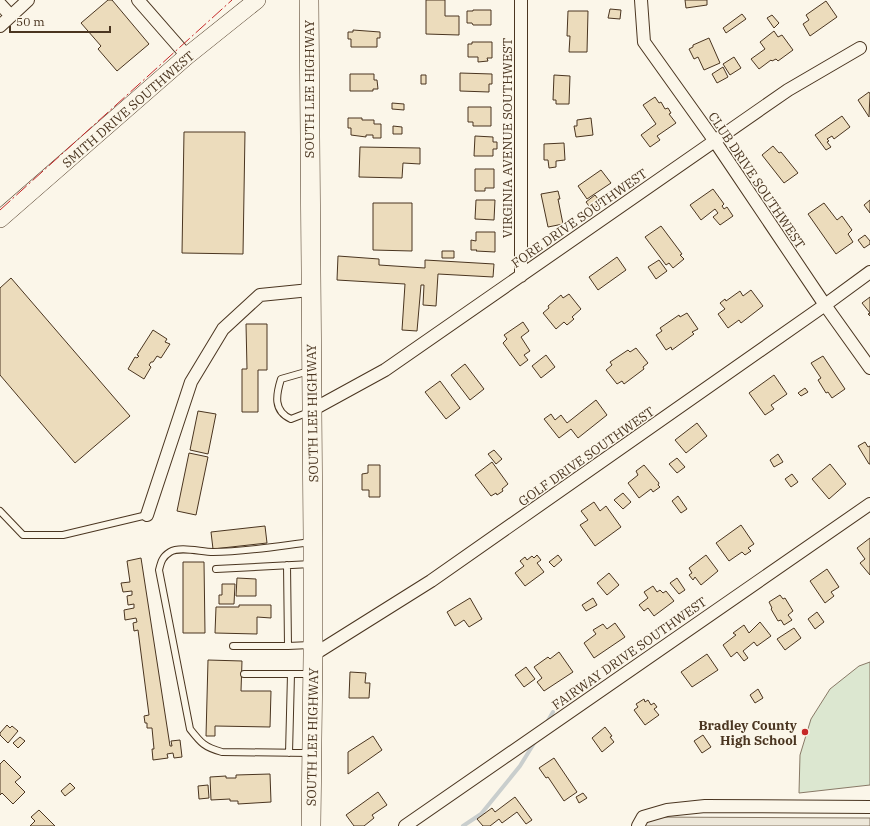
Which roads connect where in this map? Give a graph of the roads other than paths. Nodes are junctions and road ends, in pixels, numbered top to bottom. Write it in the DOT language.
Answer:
graph roads {
  1 [pos="28,0"];
  2 [pos="138,0"];
  3 [pos="257,0"];
  4 [pos="309,0"];
  5 [pos="520,0"];
  6 [pos="641,0"];
  7 [pos="0,4"];
  8 [pos="12,16"];
  9 [pos="0,26"];
  10 [pos="860,48"];
  11 [pos="187,56"];
  12 [pos="714,140"];
  13 [pos="0,220"];
  14 [pos="870,272"];
  15 [pos="521,276"];
  16 [pos="310,290"];
  17 [pos="825,305"];
  18 [pos="870,368"];
  19 [pos="312,371"];
  20 [pos="312,410"];
  21 [pos="870,504"];
  22 [pos="0,511"];
  23 [pos="147,515"];
  24 [pos="313,542"];
  25 [pos="313,564"];
  26 [pos="287,565"];
  27 [pos="216,569"];
  28 [pos="233,646"];
  29 [pos="288,646"];
  30 [pos="313,650"];
  31 [pos="244,674"];
  32 [pos="291,674"];
  33 [pos="313,674"];
  34 [pos="289,753"];
  35 [pos="312,753"];
  36 [pos="870,807"];
  37 [pos="310,826"];
  38 [pos="405,826"];
  39 [pos="638,826"];
  1 -- 8 [label="street"];
  2 -- 11 [label="street"];
  3 -- 11 [label="street, SMITH DRIVE SOUTHWEST"];
  4 -- 16 [label="main road, SOUTH LEE HIGHWAY"];
  5 -- 15 [label="street, VIRGINIA AVENUE SOUTHWEST"];
  6 -- 12 [label="street, CLUB DRIVE SOUTHWEST"];
  7 -- 8 [label="street"];
  8 -- 9 [label="street"];
  10 -- 12 [label="street, FORE DRIVE SOUTHWEST"];
  11 -- 13 [label="street, SMITH DRIVE SOUTHWEST"];
  12 -- 15 [label="street, FORE DRIVE SOUTHWEST"];
  12 -- 17 [label="street, CLUB DRIVE SOUTHWEST"];
  14 -- 17 [label="street, GOLF DRIVE SOUTHWEST"];
  15 -- 20 [label="street, FORE DRIVE SOUTHWEST"];
  16 -- 19 [label="main road, SOUTH LEE HIGHWAY"];
  16 -- 23 [label="street"];
  17 -- 18 [label="street, CLUB DRIVE SOUTHWEST"];
  17 -- 30 [label="street, GOLF DRIVE SOUTHWEST"];
  19 -- 20 [label="main road, SOUTH LEE HIGHWAY"];
  19 -- 20 [label="lane"];
  20 -- 24 [label="main road, SOUTH LEE HIGHWAY"];
  21 -- 38 [label="street, FAIRWAY DRIVE SOUTHWEST"];
  22 -- 23 [label="lane"];
  24 -- 25 [label="main road, SOUTH LEE HIGHWAY"];
  24 -- 34 [label="lane"];
  25 -- 26 [label="lane"];
  25 -- 30 [label="main road, SOUTH LEE HIGHWAY"];
  26 -- 27 [label="lane"];
  26 -- 29 [label="lane"];
  28 -- 29 [label="lane"];
  29 -- 30 [label="lane"];
  30 -- 33 [label="main road, SOUTH LEE HIGHWAY"];
  31 -- 32 [label="lane"];
  32 -- 33 [label="lane"];
  32 -- 34 [label="lane"];
  33 -- 35 [label="main road, SOUTH LEE HIGHWAY"];
  34 -- 35 [label="lane"];
  35 -- 37 [label="main road, SOUTH LEE HIGHWAY"];
  36 -- 39 [label="street"];
}
